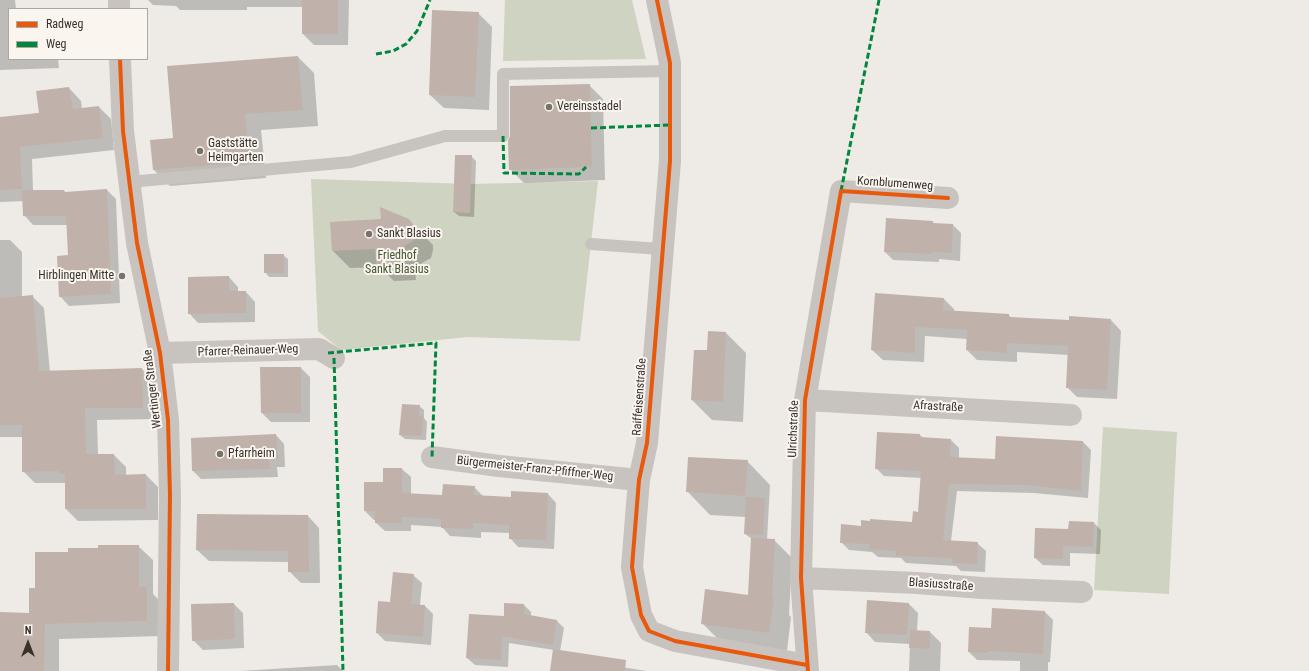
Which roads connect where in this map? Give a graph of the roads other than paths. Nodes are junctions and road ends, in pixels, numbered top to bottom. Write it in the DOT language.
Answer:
graph roads {
  1 [pos="657,0"];
  2 [pos="120,60"];
  3 [pos="670,71"];
  4 [pos="129,182"];
  5 [pos="841,191"];
  6 [pos="948,198"];
  7 [pos="591,244"];
  8 [pos="661,248"];
  9 [pos="160,354"];
  10 [pos="334,358"];
  11 [pos="805,400"];
  12 [pos="1071,415"];
  13 [pos="432,457"];
  14 [pos="639,480"];
  15 [pos="800,578"];
  16 [pos="1082,592"];
  17 [pos="808,668"];
  18 [pos="168,671"];
  1 -- 3 [label="street, Raiffeisenstraße"];
  2 -- 4 [label="street, Wertinger Straße"];
  3 -- 4 [label="lane"];
  3 -- 8 [label="street, Raiffeisenstraße"];
  4 -- 9 [label="street, Wertinger Straße"];
  5 -- 6 [label="street, Kornblumenweg"];
  5 -- 11 [label="street, Ulrichstraße"];
  7 -- 8 [label="lane"];
  8 -- 14 [label="street, Raiffeisenstraße"];
  9 -- 10 [label="street, Pfarrer-Reinauer-Weg"];
  9 -- 18 [label="street, Wertinger Straße"];
  11 -- 12 [label="street, Afrastraße"];
  11 -- 15 [label="street, Ulrichstraße"];
  13 -- 14 [label="street, Bürgermeister-Franz-Pfiffner-Weg"];
  14 -- 17 [label="street, Raiffeisenstraße"];
  15 -- 16 [label="street, Blasiusstraße"];
  15 -- 17 [label="street, Ulrichstraße"];
}
